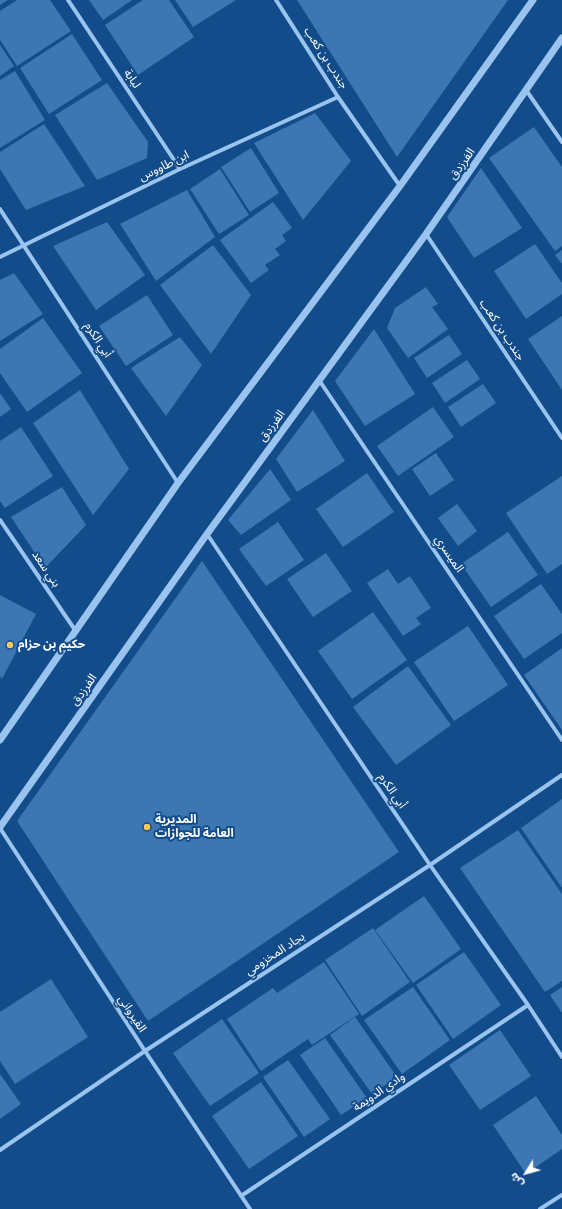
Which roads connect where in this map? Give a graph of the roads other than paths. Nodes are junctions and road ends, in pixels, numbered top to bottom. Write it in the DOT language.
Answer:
graph roads {
  1 [pos="68,0"];
  2 [pos="276,0"];
  3 [pos="533,0"];
  4 [pos="562,38"];
  5 [pos="526,90"];
  6 [pos="338,97"];
  7 [pos="562,142"];
  8 [pos="180,169"];
  9 [pos="400,186"];
  10 [pos="0,209"];
  11 [pos="426,234"];
  12 [pos="23,246"];
  13 [pos="0,257"];
  14 [pos="319,380"];
  15 [pos="562,438"];
  16 [pos="178,483"];
  17 [pos="0,520"];
  18 [pos="207,534"];
  19 [pos="75,630"];
  20 [pos="0,740"];
  21 [pos="562,740"];
  22 [pos="562,775"];
  23 [pos="0,827"];
  24 [pos="430,865"];
  25 [pos="528,1005"];
  26 [pos="145,1051"];
  27 [pos="562,1057"];
  28 [pos="0,1150"];
  29 [pos="562,1195"];
  30 [pos="241,1196"];
  31 [pos="250,1209"];
  32 [pos="540,1209"];
  1 -- 8 [label="street, لبابة"];
  2 -- 6 [label="street, جندب بن كعب"];
  3 -- 9 [label="street"];
  4 -- 5 [label="street, الفرزدق"];
  5 -- 7 [label="street"];
  5 -- 11 [label="street, الفرزدق"];
  6 -- 8 [label="street, ابن طاووس"];
  6 -- 9 [label="street, جندب بن كعب"];
  8 -- 12 [label="street, ابن طاووس"];
  9 -- 16 [label="street"];
  10 -- 12 [label="street, أبي الكرم"];
  11 -- 14 [label="street, الفرزدق"];
  11 -- 15 [label="street, جندب بن كعب"];
  12 -- 13 [label="street, ابن طاووس"];
  12 -- 16 [label="street, أبي الكرم"];
  14 -- 18 [label="street, الفرزدق"];
  14 -- 21 [label="street, الميسري"];
  16 -- 19 [label="street"];
  17 -- 19 [label="street, بني سعد"];
  18 -- 23 [label="street, الفرزدق"];
  18 -- 24 [label="street, أبي الكرم"];
  19 -- 20 [label="street"];
  22 -- 24 [label="street, بجاد المخزومي"];
  23 -- 26 [label="street, القيرواني"];
  24 -- 25 [label="street, أبي الكرم"];
  24 -- 26 [label="street, بجاد المخزومي"];
  25 -- 27 [label="street, أبي الكرم"];
  25 -- 30 [label="street, وادي الدويمة"];
  26 -- 28 [label="street, بجاد المخزومي"];
  26 -- 30 [label="street, القيرواني"];
  29 -- 32 [label="street"];
  30 -- 31 [label="street, القيرواني"];
}
